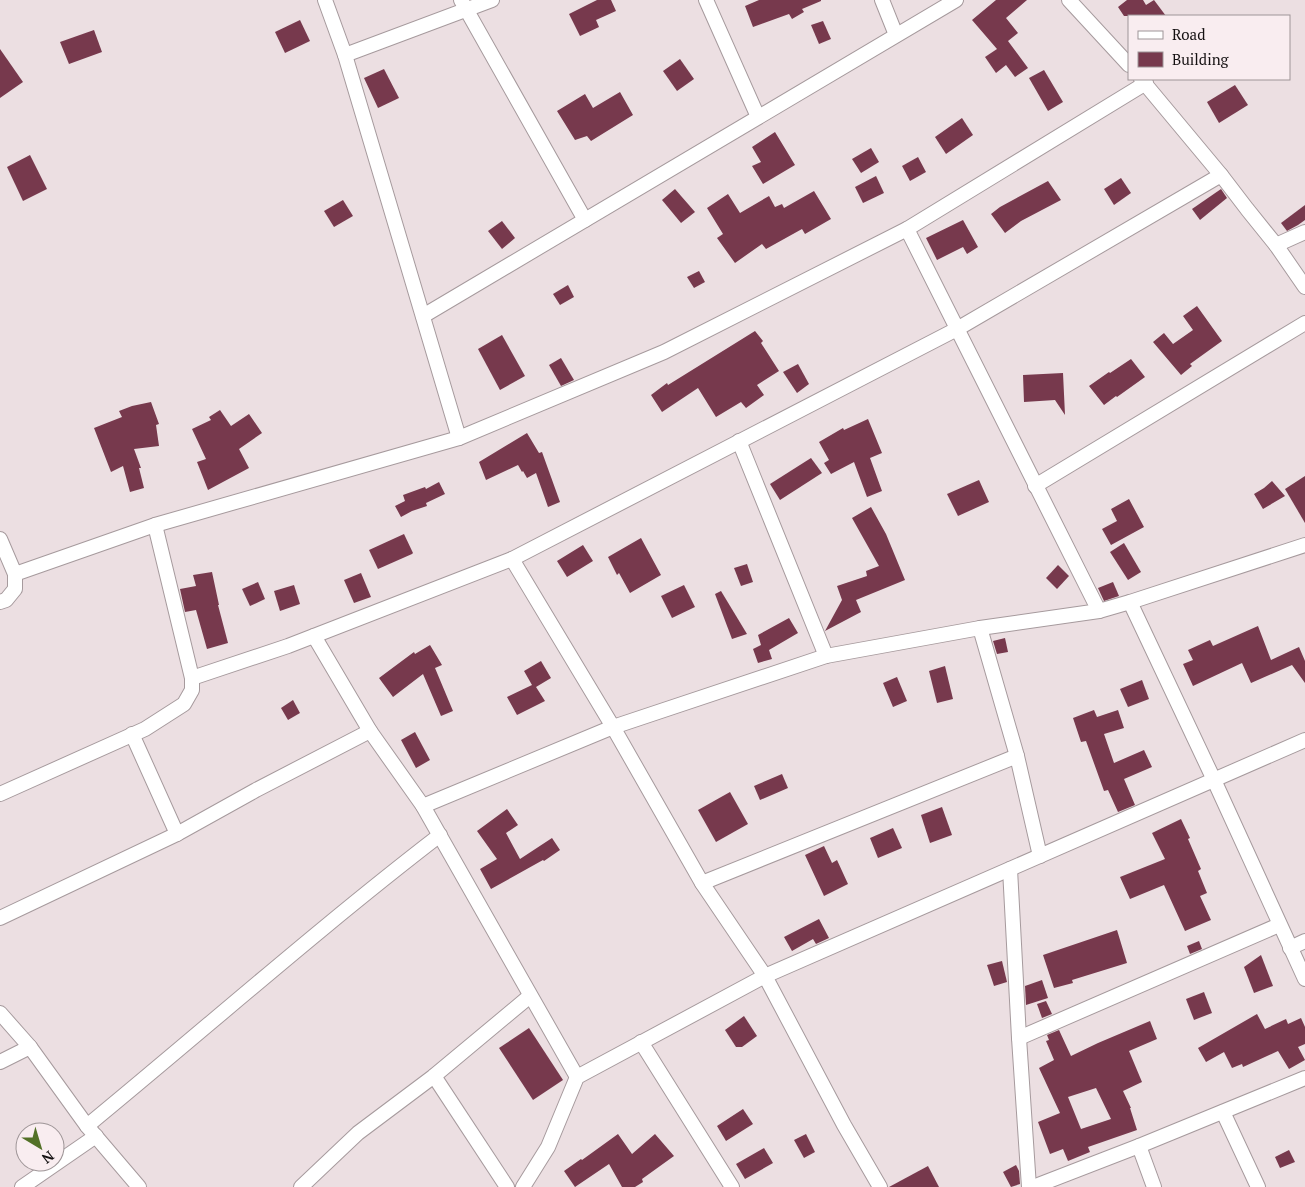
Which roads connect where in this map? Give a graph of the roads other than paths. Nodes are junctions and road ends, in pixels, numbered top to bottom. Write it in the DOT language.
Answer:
graph roads {
  1 [pos="325,0"];
  2 [pos="492,0"];
  3 [pos="706,0"];
  4 [pos="882,0"];
  5 [pos="956,0"];
  6 [pos="1069,0"];
  7 [pos="463,5"];
  8 [pos="896,35"];
  9 [pos="345,55"];
  10 [pos="1128,64"];
  11 [pos="1144,81"];
  12 [pos="758,117"];
  13 [pos="1221,175"];
  14 [pos="585,220"];
  15 [pos="907,229"];
  16 [pos="1305,232"];
  17 [pos="1276,245"];
  18 [pos="1305,287"];
  19 [pos="423,316"];
  20 [pos="1305,323"];
  21 [pos="957,328"];
  22 [pos="459,438"];
  23 [pos="739,441"];
  24 [pos="1035,486"];
  25 [pos="155,525"];
  26 [pos="0,539"];
  27 [pos="1305,545"];
  28 [pos="512,560"];
  29 [pos="15,574"];
  30 [pos="0,602"];
  31 [pos="1130,602"];
  32 [pos="1098,611"];
  33 [pos="980,628"];
  34 [pos="314,636"];
  35 [pos="826,656"];
  36 [pos="192,678"];
  37 [pos="613,728"];
  38 [pos="370,731"];
  39 [pos="132,734"];
  40 [pos="1305,740"];
  41 [pos="1017,756"];
  42 [pos="1214,780"];
  43 [pos="0,794"];
  44 [pos="423,806"];
  45 [pos="177,834"];
  46 [pos="440,835"];
  47 [pos="1040,856"];
  48 [pos="1010,869"];
  49 [pos="702,883"];
  50 [pos="0,918"];
  51 [pos="1280,925"];
  52 [pos="1305,941"];
  53 [pos="1290,948"];
  54 [pos="765,976"];
  55 [pos="1305,979"];
  56 [pos="530,996"];
  57 [pos="0,1013"];
  58 [pos="1019,1038"];
  59 [pos="641,1042"];
  60 [pos="30,1047"];
  61 [pos="0,1062"];
  62 [pos="434,1076"];
  63 [pos="577,1077"];
  64 [pos="1305,1078"];
  65 [pos="1223,1112"];
  66 [pos="92,1131"];
  67 [pos="1139,1146"];
  68 [pos="22,1187"];
  69 [pos="140,1187"];
  70 [pos="300,1187"];
  71 [pos="507,1187"];
  72 [pos="523,1187"];
  73 [pos="732,1187"];
  74 [pos="880,1187"];
  75 [pos="1031,1187"];
  76 [pos="1154,1187"];
  77 [pos="1258,1187"];
  1 -- 9 [label="street"];
  2 -- 7 [label="street"];
  3 -- 12 [label="street"];
  4 -- 8 [label="street"];
  5 -- 8 [label="street"];
  6 -- 10 [label="street"];
  7 -- 9 [label="street"];
  7 -- 14 [label="street"];
  8 -- 12 [label="street"];
  9 -- 19 [label="street"];
  11 -- 13 [label="street"];
  11 -- 15 [label="street"];
  12 -- 14 [label="street"];
  13 -- 17 [label="street"];
  13 -- 21 [label="street"];
  14 -- 19 [label="street"];
  15 -- 21 [label="street"];
  15 -- 22 [label="street"];
  16 -- 17 [label="street"];
  17 -- 18 [label="street"];
  19 -- 22 [label="street"];
  20 -- 24 [label="street"];
  21 -- 23 [label="street"];
  21 -- 24 [label="street"];
  22 -- 25 [label="street"];
  23 -- 28 [label="street"];
  23 -- 35 [label="street"];
  24 -- 32 [label="street"];
  25 -- 29 [label="street"];
  25 -- 36 [label="street"];
  26 -- 29 [label="street"];
  27 -- 31 [label="street"];
  28 -- 34 [label="street"];
  28 -- 37 [label="street"];
  29 -- 30 [label="street"];
  31 -- 32 [label="street"];
  31 -- 42 [label="street"];
  32 -- 33 [label="street"];
  33 -- 35 [label="street"];
  33 -- 41 [label="street"];
  34 -- 36 [label="street"];
  34 -- 38 [label="street"];
  35 -- 37 [label="street"];
  36 -- 39 [label="street"];
  37 -- 44 [label="street"];
  37 -- 49 [label="street"];
  38 -- 44 [label="street"];
  38 -- 45 [label="street"];
  39 -- 43 [label="street"];
  39 -- 45 [label="street"];
  40 -- 42 [label="street"];
  41 -- 47 [label="street"];
  41 -- 49 [label="street"];
  42 -- 47 [label="street"];
  42 -- 51 [label="street"];
  44 -- 46 [label="street"];
  45 -- 50 [label="street"];
  46 -- 56 [label="street"];
  46 -- 66 [label="street"];
  47 -- 48 [label="street"];
  48 -- 54 [label="street"];
  48 -- 58 [label="street"];
  49 -- 54 [label="street"];
  51 -- 53 [label="street"];
  51 -- 58 [label="street"];
  52 -- 53 [label="street"];
  53 -- 55 [label="street"];
  54 -- 59 [label="street"];
  54 -- 74 [label="street"];
  56 -- 62 [label="street"];
  56 -- 63 [label="street"];
  57 -- 60 [label="street"];
  58 -- 75 [label="street"];
  59 -- 63 [label="street"];
  59 -- 73 [label="street"];
  60 -- 61 [label="street"];
  60 -- 66 [label="street"];
  62 -- 70 [label="street"];
  62 -- 71 [label="street"];
  63 -- 72 [label="street"];
  64 -- 65 [label="street"];
  65 -- 67 [label="street"];
  65 -- 77 [label="street"];
  66 -- 68 [label="street"];
  66 -- 69 [label="street"];
  67 -- 75 [label="street"];
  67 -- 76 [label="street"];
}
